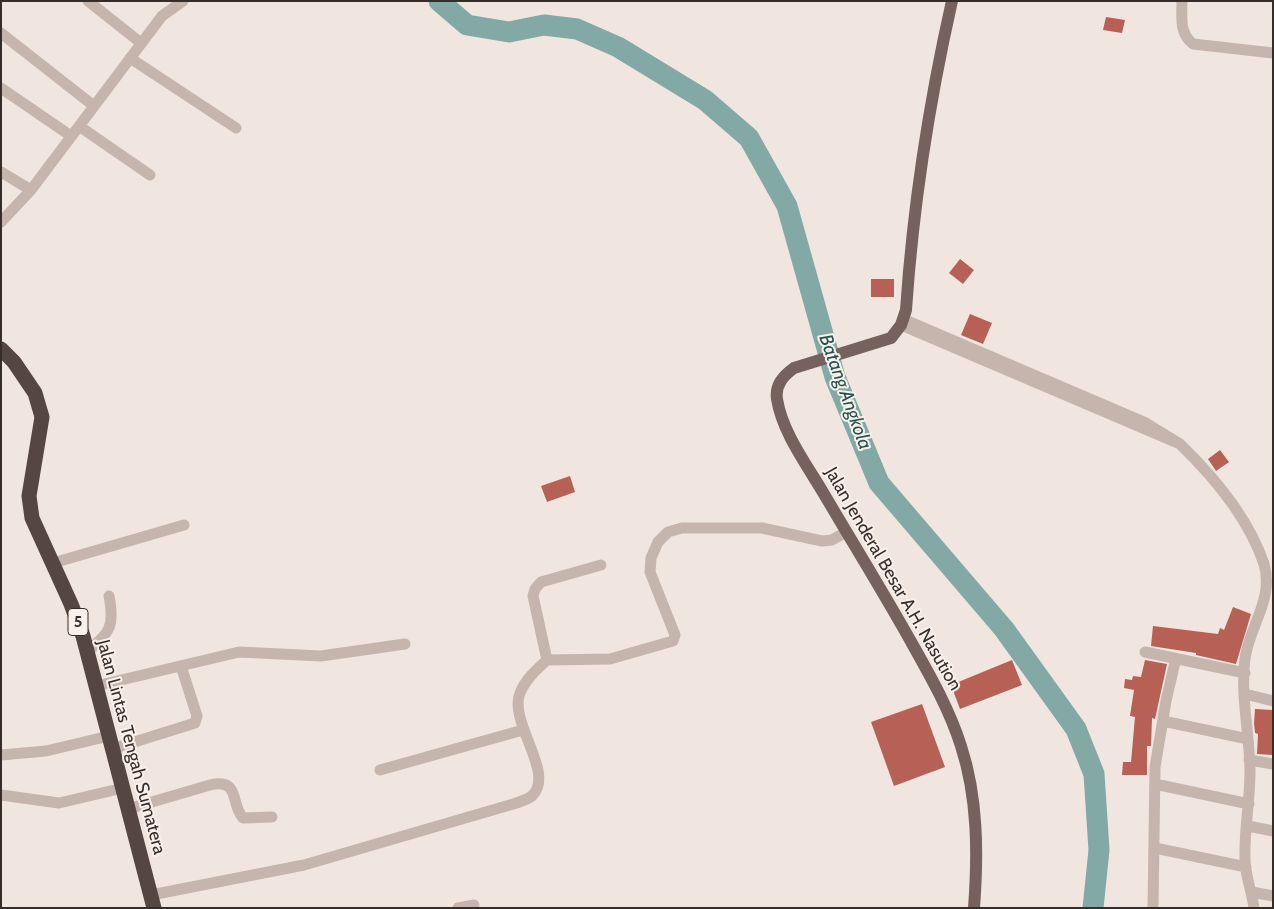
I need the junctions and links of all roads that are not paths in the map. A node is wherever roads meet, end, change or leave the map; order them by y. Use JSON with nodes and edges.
{"nodes":[{"id":1,"x":88,"y":1,"type":"edge"},
{"id":2,"x":183,"y":1,"type":"edge"},
{"id":3,"x":952,"y":1,"type":"edge"},
{"id":4,"x":1182,"y":1,"type":"edge"},
{"id":5,"x":1,"y":33,"type":"edge"},
{"id":6,"x":141,"y":43,"type":"junction"},
{"id":7,"x":1273,"y":53,"type":"edge"},
{"id":8,"x":130,"y":58,"type":"junction"},
{"id":9,"x":1,"y":88,"type":"edge"},
{"id":10,"x":94,"y":106,"type":"junction"},
{"id":11,"x":78,"y":126,"type":"junction"},
{"id":12,"x":236,"y":128,"type":"dead end"},
{"id":13,"x":71,"y":136,"type":"junction"},
{"id":14,"x":1,"y":172,"type":"edge"},
{"id":15,"x":150,"y":175,"type":"dead end"},
{"id":16,"x":31,"y":190,"type":"junction"},
{"id":17,"x":1,"y":222,"type":"edge"},
{"id":18,"x":902,"y":322,"type":"junction"},
{"id":19,"x":1,"y":349,"type":"edge"},
{"id":20,"x":184,"y":525,"type":"dead end"},
{"id":21,"x":846,"y":532,"type":"junction"},
{"id":22,"x":53,"y":562,"type":"junction"},
{"id":23,"x":601,"y":565,"type":"dead end"},
{"id":24,"x":1270,"y":594,"type":"edge"},
{"id":25,"x":109,"y":596,"type":"dead end"},
{"id":26,"x":405,"y":644,"type":"dead end"},
{"id":27,"x":87,"y":652,"type":"junction"},
{"id":28,"x":1145,"y":652,"type":"dead end"},
{"id":29,"x":1176,"y":658,"type":"junction"},
{"id":30,"x":547,"y":660,"type":"junction"},
{"id":31,"x":181,"y":666,"type":"junction"},
{"id":32,"x":1245,"y":673,"type":"junction"},
{"id":33,"x":96,"y":686,"type":"junction"},
{"id":34,"x":1245,"y":694,"type":"junction"},
{"id":35,"x":1273,"y":701,"type":"edge"},
{"id":36,"x":1163,"y":721,"type":"junction"},
{"id":37,"x":524,"y":730,"type":"junction"},
{"id":38,"x":1248,"y":739,"type":"junction"},
{"id":39,"x":111,"y":742,"type":"junction"},
{"id":40,"x":1,"y":755,"type":"edge"},
{"id":41,"x":1249,"y":760,"type":"junction"},
{"id":42,"x":1273,"y":764,"type":"edge"},
{"id":43,"x":380,"y":770,"type":"dead end"},
{"id":44,"x":1155,"y":784,"type":"junction"},
{"id":45,"x":123,"y":788,"type":"junction"},
{"id":46,"x":1,"y":794,"type":"edge"},
{"id":47,"x":1249,"y":804,"type":"junction"},
{"id":48,"x":128,"y":810,"type":"junction"},
{"id":49,"x":272,"y":818,"type":"dead end"},
{"id":50,"x":1248,"y":826,"type":"junction"},
{"id":51,"x":1273,"y":831,"type":"edge"},
{"id":52,"x":1155,"y":848,"type":"junction"},
{"id":53,"x":1246,"y":867,"type":"junction"},
{"id":54,"x":1252,"y":892,"type":"junction"},
{"id":55,"x":1273,"y":896,"type":"edge"},
{"id":56,"x":152,"y":901,"type":"edge"},
{"id":57,"x":474,"y":905,"type":"dead end"},
{"id":58,"x":458,"y":908,"type":"edge"},
{"id":59,"x":974,"y":908,"type":"edge"},
{"id":60,"x":1154,"y":908,"type":"edge"},
{"id":61,"x":1254,"y":908,"type":"edge"}],
"edges":[{"from":1,"to":6,"type":"street"},
{"from":2,"to":6,"type":"street"},
{"from":3,"to":18,"type":"main road"},
{"from":4,"to":7,"type":"street"},
{"from":5,"to":10,"type":"street"},
{"from":6,"to":8,"type":"street"},
{"from":8,"to":10,"type":"street"},
{"from":8,"to":12,"type":"street"},
{"from":9,"to":13,"type":"street"},
{"from":10,"to":11,"type":"street"},
{"from":11,"to":13,"type":"street"},
{"from":11,"to":15,"type":"street"},
{"from":13,"to":16,"type":"street"},
{"from":14,"to":16,"type":"street"},
{"from":16,"to":17,"type":"street"},
{"from":18,"to":21,"type":"main road","name":"Jalan Jenderal Besar A.H. Nasution"},
{"from":18,"to":24,"type":"street"},
{"from":19,"to":22,"type":"highway","name":"Jalan Lintas Tengah Sumatera","number":"5"},
{"from":20,"to":22,"type":"street"},
{"from":21,"to":30,"type":"street"},
{"from":21,"to":59,"type":"main road","name":"Jalan Jenderal Besar A.H. Nasution"},
{"from":22,"to":27,"type":"highway","name":"Jalan Lintas Tengah Sumatera","number":"5"},
{"from":23,"to":30,"type":"street"},
{"from":24,"to":32,"type":"street"},
{"from":25,"to":27,"type":"street"},
{"from":26,"to":31,"type":"street"},
{"from":27,"to":33,"type":"highway","name":"Jalan Lintas Tengah Sumatera","number":"5"},
{"from":28,"to":29,"type":"street"},
{"from":29,"to":32,"type":"street"},
{"from":29,"to":36,"type":"street"},
{"from":30,"to":37,"type":"street"},
{"from":31,"to":33,"type":"street"},
{"from":31,"to":39,"type":"street"},
{"from":32,"to":34,"type":"street"},
{"from":33,"to":39,"type":"highway","name":"Jalan Lintas Tengah Sumatera","number":"5"},
{"from":34,"to":35,"type":"street"},
{"from":34,"to":38,"type":"street"},
{"from":36,"to":38,"type":"street"},
{"from":36,"to":44,"type":"street"},
{"from":37,"to":43,"type":"street"},
{"from":37,"to":56,"type":"street"},
{"from":38,"to":41,"type":"street"},
{"from":39,"to":40,"type":"street"},
{"from":39,"to":45,"type":"highway","name":"Jalan Lintas Tengah Sumatera","number":"5"},
{"from":41,"to":42,"type":"street"},
{"from":41,"to":47,"type":"street"},
{"from":44,"to":47,"type":"street"},
{"from":44,"to":52,"type":"street"},
{"from":45,"to":46,"type":"street"},
{"from":45,"to":48,"type":"highway","name":"Jalan Lintas Tengah Sumatera","number":"5"},
{"from":47,"to":50,"type":"street"},
{"from":48,"to":49,"type":"street"},
{"from":48,"to":56,"type":"highway","name":"Jalan Lintas Tengah Sumatera","number":"5"},
{"from":50,"to":51,"type":"street"},
{"from":50,"to":53,"type":"street"},
{"from":52,"to":53,"type":"street"},
{"from":52,"to":60,"type":"street"},
{"from":53,"to":54,"type":"street"},
{"from":54,"to":55,"type":"street"},
{"from":54,"to":61,"type":"street"},
{"from":57,"to":58,"type":"street"}]}
